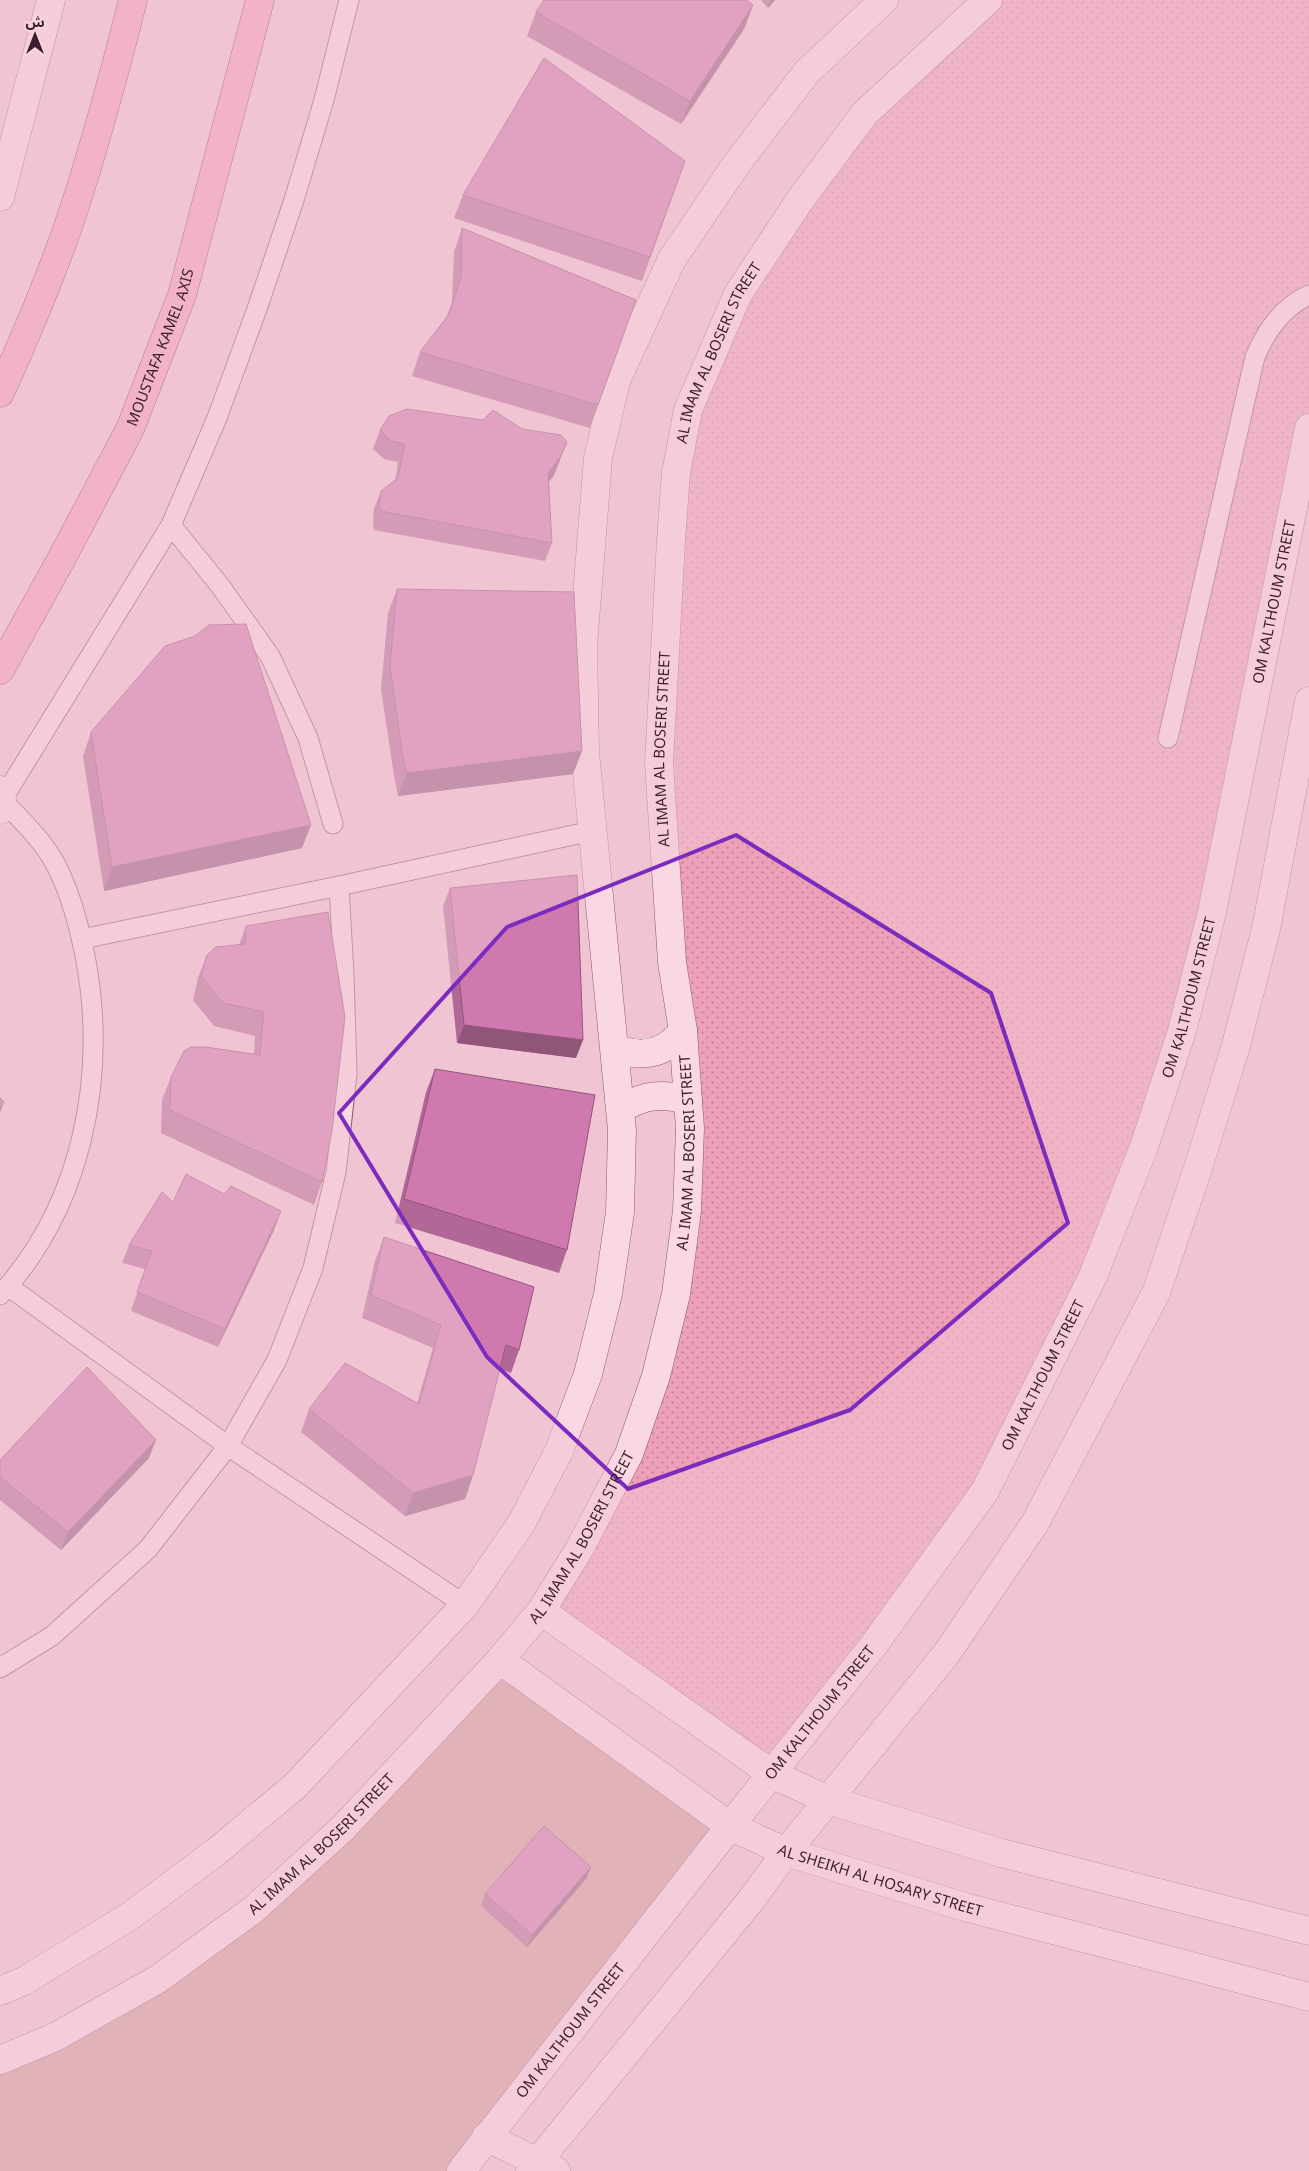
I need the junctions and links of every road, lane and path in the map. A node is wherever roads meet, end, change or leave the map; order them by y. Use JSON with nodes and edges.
{"nodes":[{"id":1,"x":51,"y":0,"type":"edge"},
{"id":2,"x":133,"y":0,"type":"edge"},
{"id":3,"x":260,"y":0,"type":"edge"},
{"id":4,"x":349,"y":0,"type":"edge"},
{"id":5,"x":884,"y":0,"type":"edge"},
{"id":6,"x":988,"y":0,"type":"edge"},
{"id":7,"x":0,"y":197,"type":"edge"},
{"id":8,"x":1309,"y":295,"type":"edge"},
{"id":9,"x":0,"y":393,"type":"edge"},
{"id":10,"x":1309,"y":428,"type":"edge"},
{"id":11,"x":172,"y":524,"type":"junction"},
{"id":12,"x":0,"y":670,"type":"edge"},
{"id":13,"x":1309,"y":701,"type":"edge"},
{"id":14,"x":1168,"y":738,"type":"dead end"},
{"id":15,"x":1,"y":800,"type":"edge"},
{"id":16,"x":333,"y":824,"type":"dead end"},
{"id":17,"x":592,"y":831,"type":"junction"},
{"id":18,"x":339,"y":886,"type":"junction"},
{"id":19,"x":82,"y":939,"type":"junction"},
{"id":20,"x":683,"y":1031,"type":"junction"},
{"id":21,"x":616,"y":1048,"type":"junction"},
{"id":22,"x":688,"y":1101,"type":"junction"},
{"id":23,"x":620,"y":1109,"type":"junction"},
{"id":24,"x":4,"y":1290,"type":"edge"},
{"id":25,"x":228,"y":1446,"type":"junction"},
{"id":26,"x":465,"y":1605,"type":"junction"},
{"id":27,"x":541,"y":1611,"type":"junction"},
{"id":28,"x":500,"y":1660,"type":"junction"},
{"id":29,"x":0,"y":1668,"type":"edge"},
{"id":30,"x":772,"y":1774,"type":"junction"},
{"id":31,"x":828,"y":1800,"type":"junction"},
{"id":32,"x":730,"y":1826,"type":"junction"},
{"id":33,"x":786,"y":1852,"type":"junction"},
{"id":34,"x":1309,"y":1931,"type":"edge"},
{"id":35,"x":0,"y":1991,"type":"edge"},
{"id":36,"x":1309,"y":1997,"type":"edge"},
{"id":37,"x":0,"y":2060,"type":"edge"},
{"id":38,"x":486,"y":2137,"type":"junction"},
{"id":39,"x":541,"y":2168,"type":"edge"},
{"id":40,"x":461,"y":2171,"type":"edge"}],
"edges":[{"from":1,"to":7,"type":"street"},
{"from":2,"to":9,"type":"main road"},
{"from":3,"to":12,"type":"main road","name":"MOUSTAFA KAMEL AXIS"},
{"from":4,"to":11,"type":"lane"},
{"from":5,"to":17,"type":"street"},
{"from":6,"to":20,"type":"street","name":"AL IMAM AL BOSERI STREET"},
{"from":8,"to":14,"type":"lane"},
{"from":10,"to":30,"type":"street","name":"OM KALTHOUM STREET"},
{"from":11,"to":15,"type":"lane"},
{"from":11,"to":16,"type":"lane"},
{"from":13,"to":31,"type":"street"},
{"from":15,"to":19,"type":"lane"},
{"from":17,"to":18,"type":"lane"},
{"from":17,"to":21,"type":"street"},
{"from":18,"to":19,"type":"lane"},
{"from":18,"to":25,"type":"lane"},
{"from":19,"to":24,"type":"lane"},
{"from":20,"to":21,"type":"street"},
{"from":20,"to":22,"type":"street","name":"AL IMAM AL BOSERI STREET"},
{"from":21,"to":23,"type":"street"},
{"from":22,"to":23,"type":"street"},
{"from":22,"to":27,"type":"street","name":"AL IMAM AL BOSERI STREET"},
{"from":23,"to":26,"type":"street"},
{"from":24,"to":25,"type":"lane"},
{"from":25,"to":26,"type":"lane"},
{"from":25,"to":29,"type":"lane"},
{"from":26,"to":35,"type":"street"},
{"from":27,"to":28,"type":"street","name":"AL IMAM AL BOSERI STREET"},
{"from":27,"to":30,"type":"street"},
{"from":28,"to":32,"type":"street","name":"AL SHEIKH AL HOSARY STREET"},
{"from":28,"to":37,"type":"street","name":"AL IMAM AL BOSERI STREET"},
{"from":30,"to":31,"type":"street"},
{"from":30,"to":32,"type":"street","name":"OM KALTHOUM STREET"},
{"from":31,"to":33,"type":"street"},
{"from":31,"to":34,"type":"street"},
{"from":32,"to":33,"type":"street","name":"AL SHEIKH AL HOSARY STREET"},
{"from":32,"to":38,"type":"street","name":"OM KALTHOUM STREET"},
{"from":33,"to":36,"type":"street","name":"AL SHEIKH AL HOSARY STREET"},
{"from":33,"to":39,"type":"street"},
{"from":38,"to":39,"type":"street"},
{"from":38,"to":40,"type":"street","name":"OM KALTHOUM STREET"}]}
